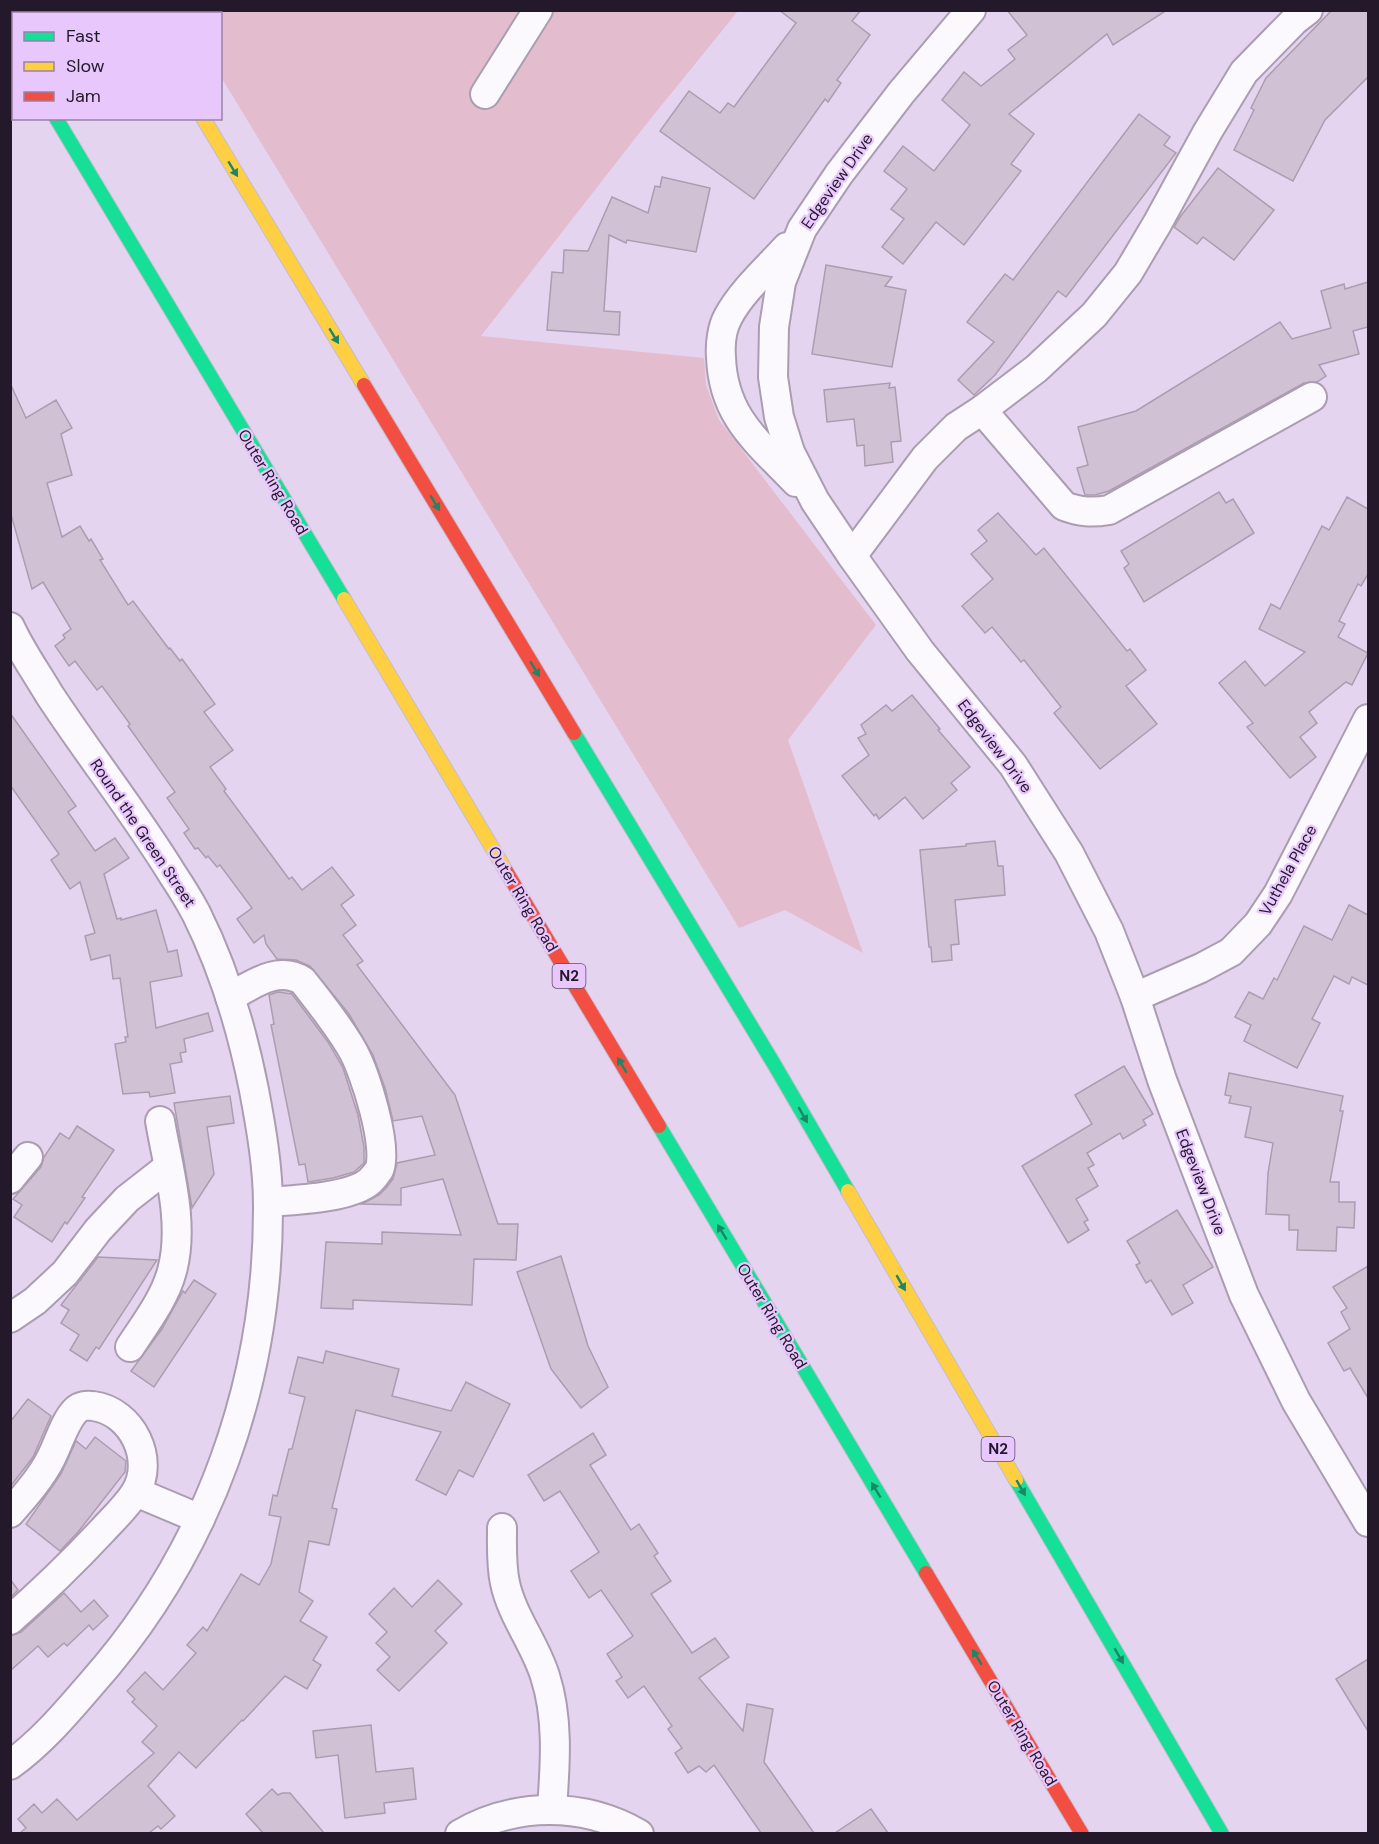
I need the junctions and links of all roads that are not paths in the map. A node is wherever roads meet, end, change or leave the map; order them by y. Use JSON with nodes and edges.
{"nodes":[{"id":1,"x":538,"y":10,"type":"edge"},
{"id":2,"x":971,"y":10,"type":"edge"},
{"id":3,"x":1308,"y":10,"type":"edge"},
{"id":4,"x":485,"y":94,"type":"dead end"},
{"id":5,"x":57,"y":120,"type":"edge"},
{"id":6,"x":204,"y":120,"type":"edge"},
{"id":7,"x":802,"y":229,"type":"junction"},
{"id":8,"x":1312,"y":397,"type":"dead end"},
{"id":9,"x":982,"y":410,"type":"junction"},
{"id":10,"x":815,"y":501,"type":"junction"},
{"id":11,"x":852,"y":556,"type":"junction"},
{"id":12,"x":10,"y":627,"type":"edge"},
{"id":13,"x":1368,"y":719,"type":"edge"},
{"id":14,"x":230,"y":997,"type":"junction"},
{"id":15,"x":1135,"y":997,"type":"junction"},
{"id":16,"x":160,"y":1121,"type":"dead end"},
{"id":17,"x":28,"y":1157,"type":"dead end"},
{"id":18,"x":168,"y":1167,"type":"junction"},
{"id":19,"x":10,"y":1179,"type":"edge"},
{"id":20,"x":268,"y":1202,"type":"junction"},
{"id":21,"x":10,"y":1318,"type":"edge"},
{"id":22,"x":130,"y":1347,"type":"dead end"},
{"id":23,"x":136,"y":1492,"type":"junction"},
{"id":24,"x":10,"y":1513,"type":"edge"},
{"id":25,"x":200,"y":1519,"type":"junction"},
{"id":26,"x":1368,"y":1522,"type":"edge"},
{"id":27,"x":502,"y":1528,"type":"dead end"},
{"id":28,"x":10,"y":1620,"type":"edge"},
{"id":29,"x":10,"y":1766,"type":"edge"},
{"id":30,"x":552,"y":1809,"type":"junction"},
{"id":31,"x":460,"y":1833,"type":"edge"},
{"id":32,"x":639,"y":1833,"type":"edge"},
{"id":33,"x":1082,"y":1833,"type":"edge"},
{"id":34,"x":1222,"y":1833,"type":"edge"}],
"edges":[{"from":1,"to":4,"type":"street"},
{"from":2,"to":7,"type":"street","name":"Edgeview Drive"},
{"from":3,"to":9,"type":"street"},
{"from":33,"to":5,"type":"highway","name":"Outer Ring Road","number":"N2","one_way":true},
{"from":6,"to":34,"type":"highway","number":"N2","one_way":true},
{"from":7,"to":10,"type":"street","name":"Edgeview Drive"},
{"from":7,"to":10,"type":"street"},
{"from":8,"to":9,"type":"street"},
{"from":9,"to":11,"type":"street"},
{"from":10,"to":11,"type":"street","name":"Edgeview Drive"},
{"from":11,"to":15,"type":"street","name":"Edgeview Drive"},
{"from":12,"to":14,"type":"street","name":"Round the Green Street"},
{"from":13,"to":15,"type":"street","name":"Vuthela Place"},
{"from":14,"to":20,"type":"street","name":"Round the Green Street"},
{"from":14,"to":20,"type":"street"},
{"from":15,"to":26,"type":"street","name":"Edgeview Drive"},
{"from":16,"to":18,"type":"street"},
{"from":17,"to":19,"type":"street"},
{"from":18,"to":21,"type":"street"},
{"from":18,"to":22,"type":"street"},
{"from":20,"to":25,"type":"street","name":"Round the Green Street"},
{"from":23,"to":24,"type":"street"},
{"from":23,"to":25,"type":"street"},
{"from":23,"to":28,"type":"street"},
{"from":25,"to":29,"type":"street","name":"Round the Green Street"},
{"from":27,"to":30,"type":"street"},
{"from":30,"to":31,"type":"street"},
{"from":30,"to":32,"type":"street"}]}
